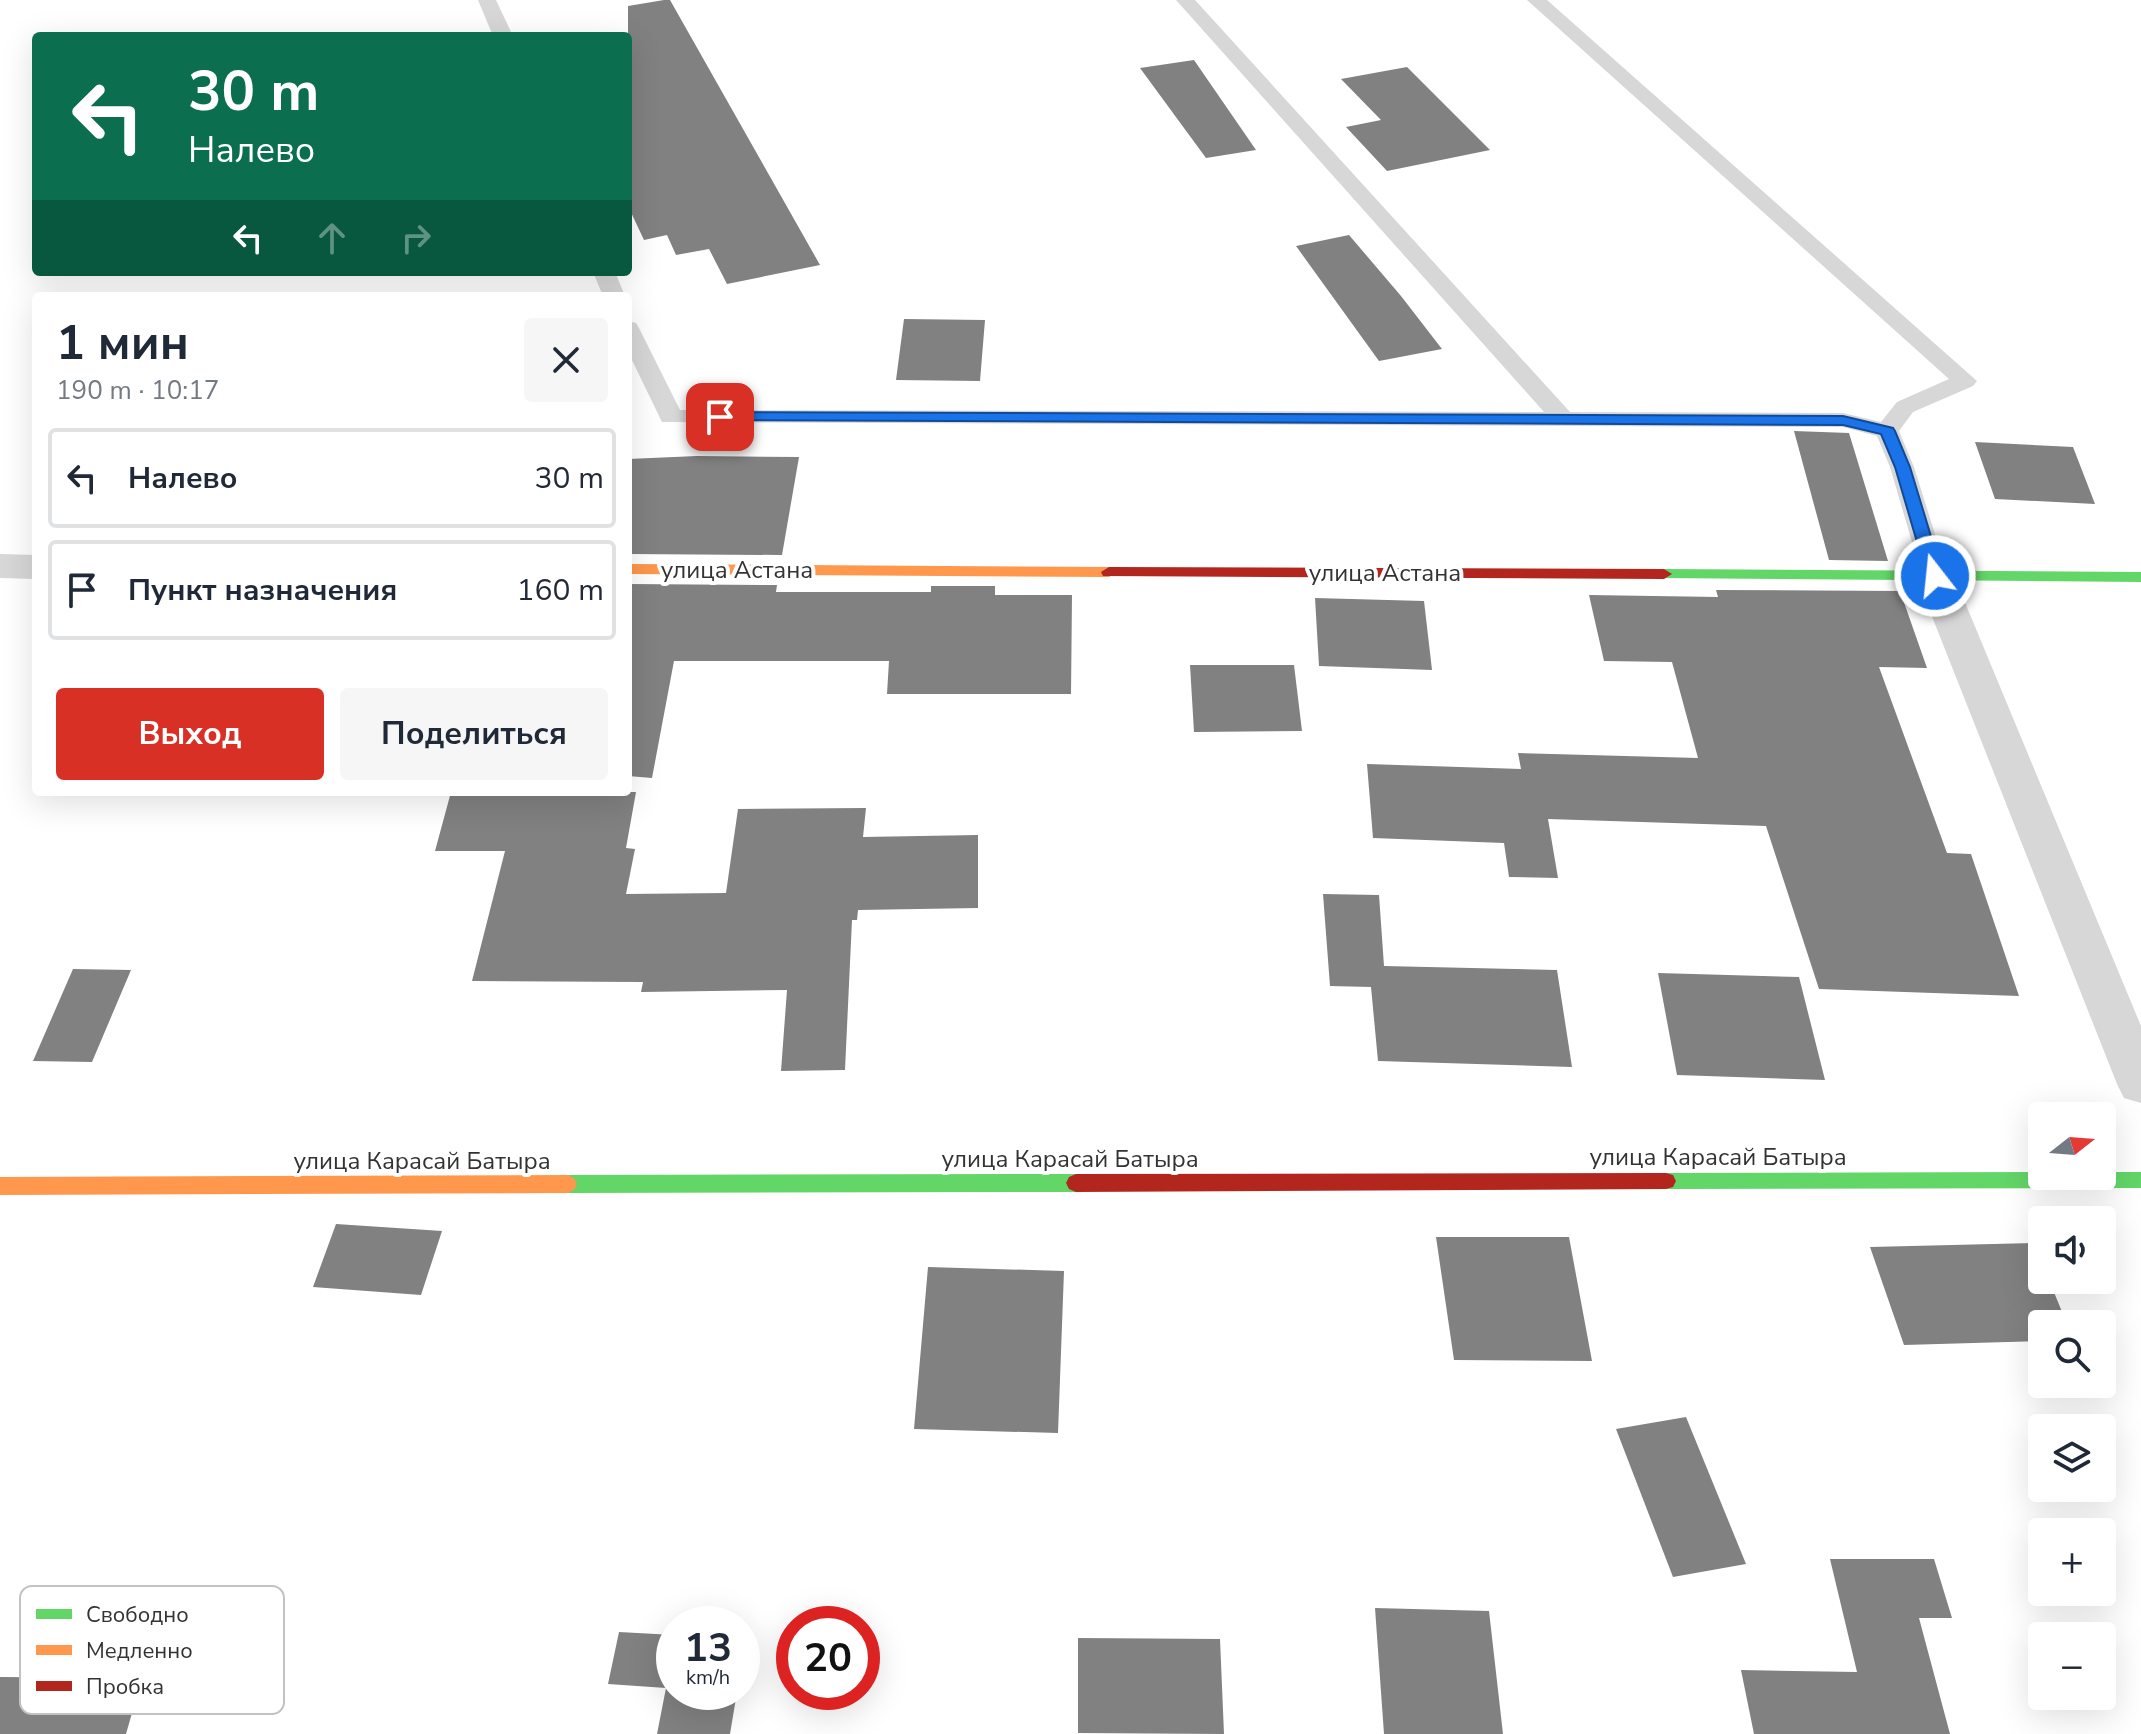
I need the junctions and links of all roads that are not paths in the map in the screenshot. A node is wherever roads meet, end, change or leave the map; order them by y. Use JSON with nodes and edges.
{"nodes":[{"id":1,"x":487,"y":0,"type":"edge"},
{"id":2,"x":1185,"y":0,"type":"edge"},
{"id":3,"x":1536,"y":0,"type":"edge"},
{"id":4,"x":501,"y":32,"type":"edge"},
{"id":5,"x":632,"y":336,"type":"edge"},
{"id":6,"x":1563,"y":419,"type":"junction"},
{"id":7,"x":1887,"y":431,"type":"junction"},
{"id":8,"x":0,"y":566,"type":"edge"},
{"id":9,"x":32,"y":567,"type":"edge"},
{"id":10,"x":632,"y":569,"type":"edge"},
{"id":11,"x":1935,"y":576,"type":"junction"},
{"id":12,"x":2141,"y":577,"type":"edge"},
{"id":13,"x":2141,"y":1084,"type":"edge"},
{"id":14,"x":2141,"y":1180,"type":"edge"},
{"id":15,"x":0,"y":1186,"type":"edge"}],
"edges":[{"from":1,"to":4,"type":"lane"},
{"from":2,"to":6,"type":"lane"},
{"from":3,"to":7,"type":"lane"},
{"from":5,"to":6,"type":"lane"},
{"from":6,"to":7,"type":"lane"},
{"from":7,"to":11,"type":"lane"},
{"from":8,"to":9,"type":"street"},
{"from":10,"to":11,"type":"street","name":"улица Астана"},
{"from":11,"to":12,"type":"street","name":"улица Астана"},
{"from":11,"to":13,"type":"street"},
{"from":14,"to":15,"type":"street","name":"улица Карасай Батыра"}]}
